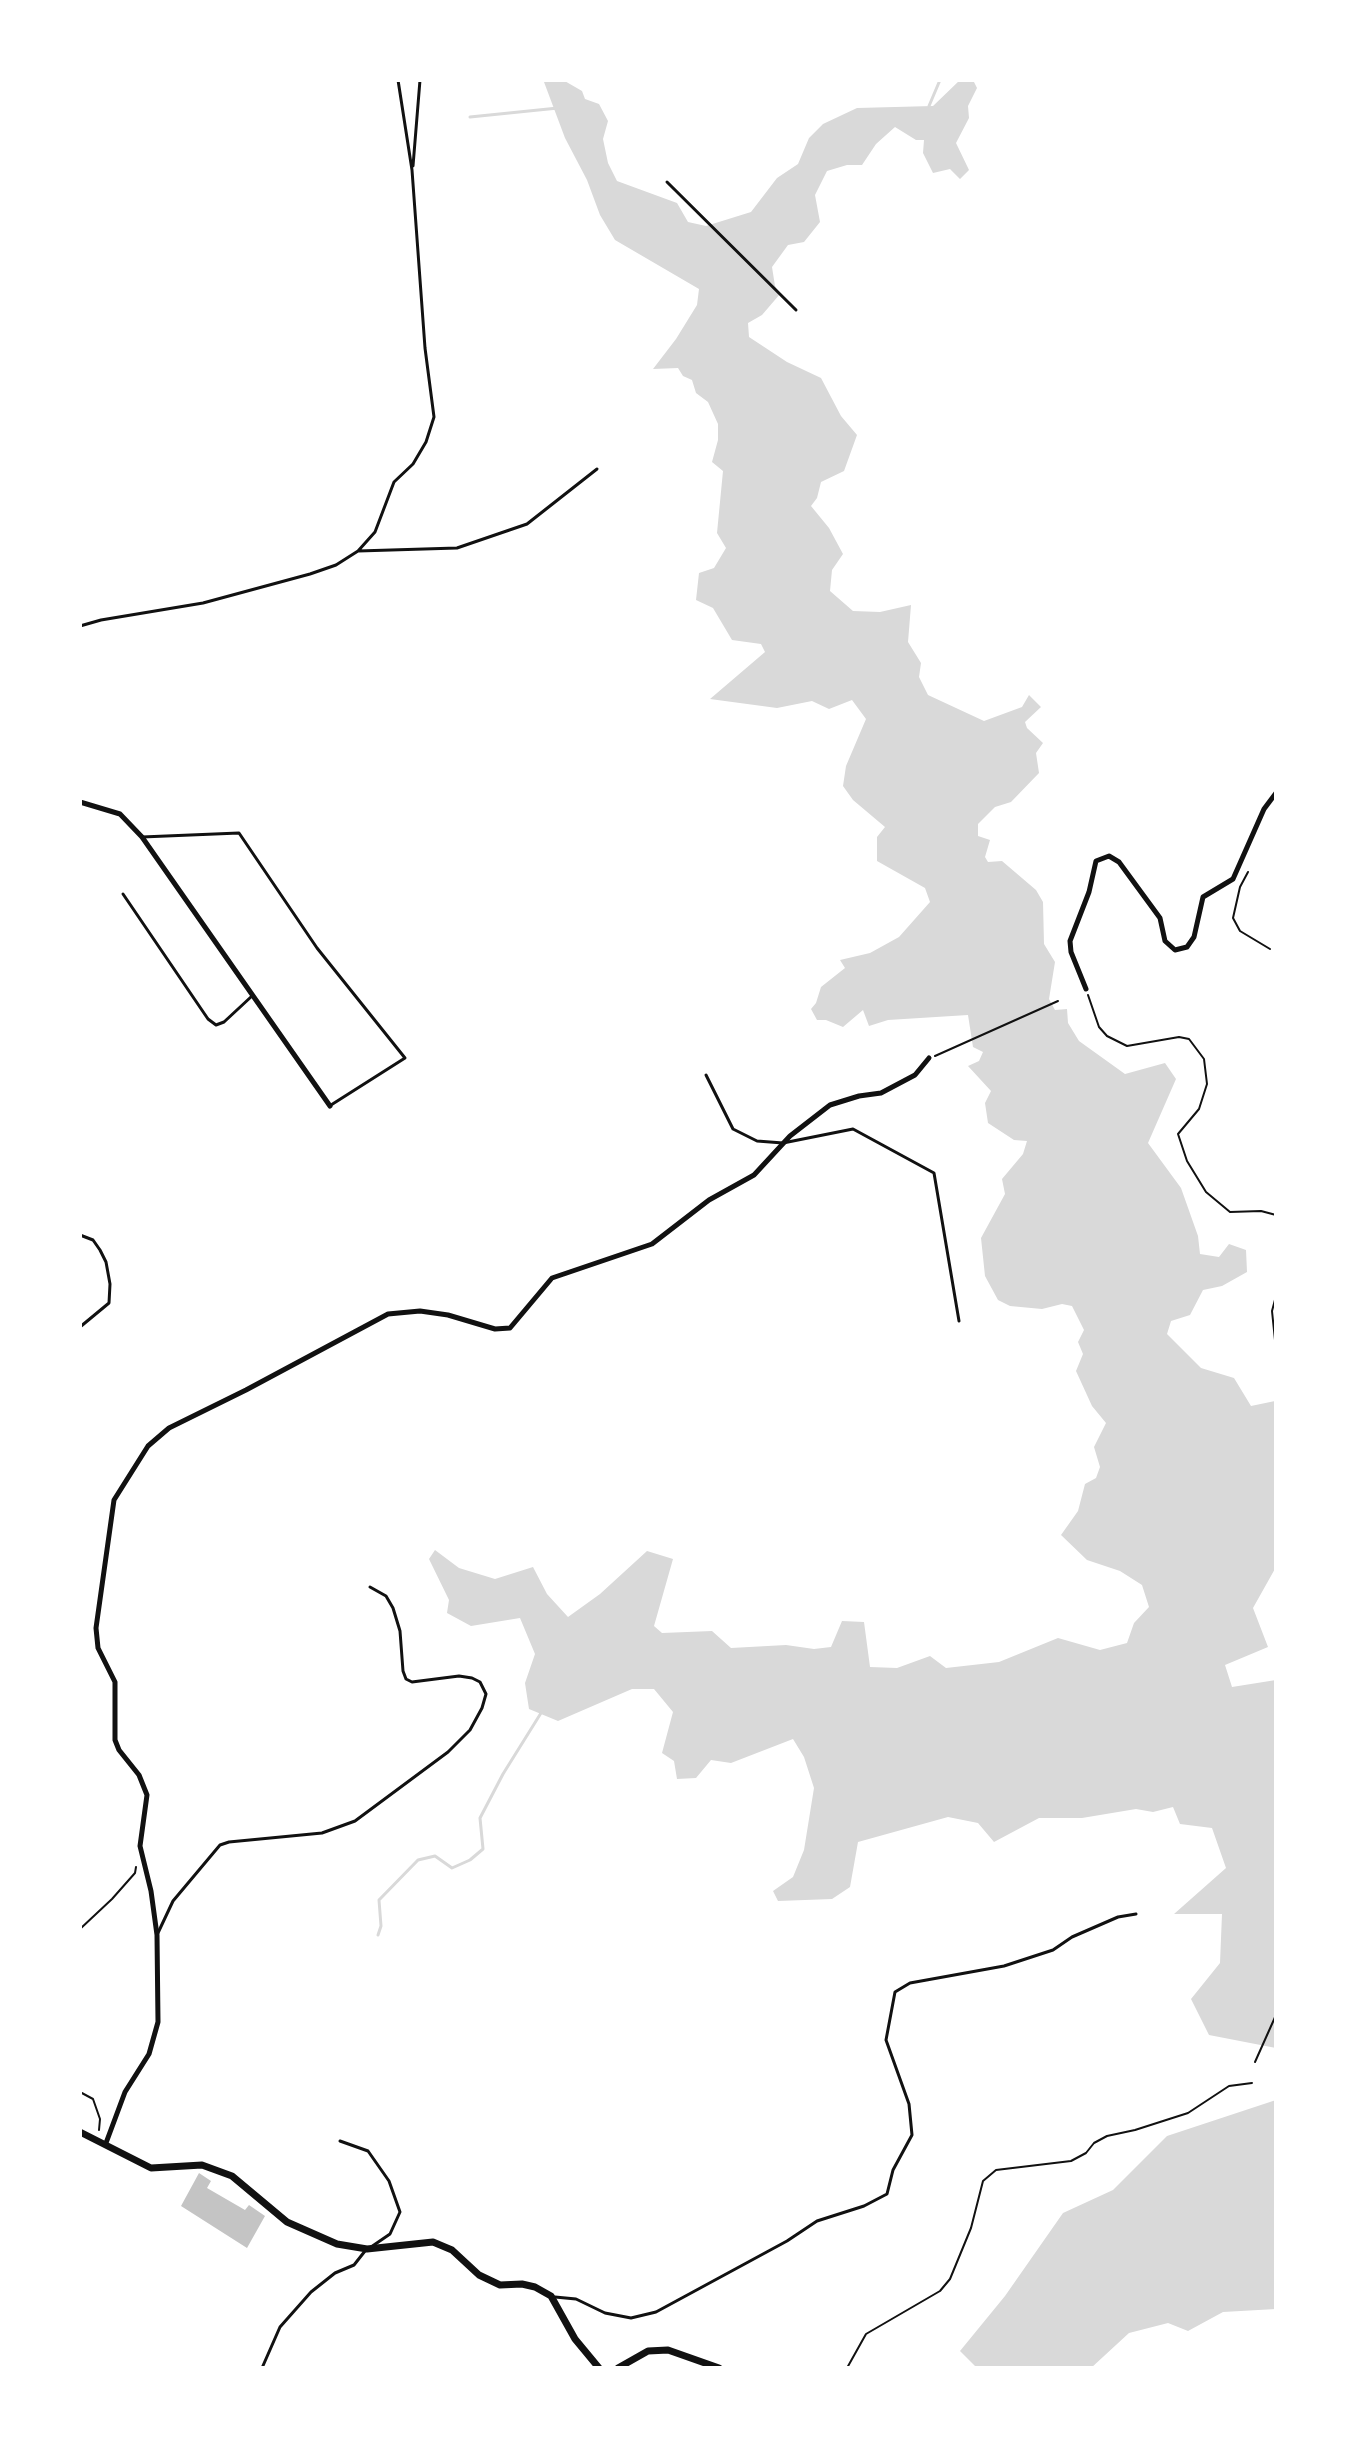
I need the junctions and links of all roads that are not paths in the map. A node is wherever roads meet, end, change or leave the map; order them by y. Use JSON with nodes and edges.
{"nodes":[{"id":1,"x":398,"y":80,"type":"edge"},
{"id":2,"x":420,"y":80,"type":"edge"},
{"id":3,"x":412,"y":170,"type":"junction"},
{"id":4,"x":667,"y":182,"type":"dead end"},
{"id":5,"x":796,"y":310,"type":"dead end"},
{"id":6,"x":597,"y":469,"type":"dead end"},
{"id":7,"x":358,"y":551,"type":"junction"},
{"id":8,"x":80,"y":626,"type":"edge"},
{"id":9,"x":1276,"y":793,"type":"edge"},
{"id":10,"x":80,"y":802,"type":"edge"},
{"id":11,"x":142,"y":837,"type":"junction"},
{"id":12,"x":123,"y":894,"type":"dead end"},
{"id":13,"x":1086,"y":989,"type":"road end"},
{"id":14,"x":252,"y":996,"type":"junction"},
{"id":15,"x":929,"y":1058,"type":"road end"},
{"id":16,"x":706,"y":1075,"type":"dead end"},
{"id":17,"x":330,"y":1106,"type":"joint"},
{"id":18,"x":783,"y":1143,"type":"junction"},
{"id":19,"x":80,"y":1235,"type":"edge"},
{"id":20,"x":959,"y":1321,"type":"dead end"},
{"id":21,"x":80,"y":1327,"type":"edge"},
{"id":22,"x":370,"y":1587,"type":"dead end"},
{"id":23,"x":1136,"y":1914,"type":"dead end"},
{"id":24,"x":157,"y":1935,"type":"junction"},
{"id":25,"x":80,"y":2132,"type":"edge"},
{"id":26,"x":340,"y":2141,"type":"dead end"},
{"id":27,"x":102,"y":2142,"type":"junction"},
{"id":28,"x":367,"y":2249,"type":"junction"},
{"id":29,"x":551,"y":2296,"type":"junction"},
{"id":30,"x":262,"y":2368,"type":"edge"},
{"id":31,"x":599,"y":2368,"type":"edge"},
{"id":32,"x":618,"y":2368,"type":"edge"},
{"id":33,"x":719,"y":2368,"type":"edge"}],
"edges":[{"from":1,"to":3,"type":"lane"},
{"from":2,"to":3,"type":"lane"},
{"from":3,"to":7,"type":"lane"},
{"from":4,"to":5,"type":"lane"},
{"from":6,"to":7,"type":"lane"},
{"from":7,"to":8,"type":"lane"},
{"from":9,"to":13,"type":"street"},
{"from":10,"to":11,"type":"street"},
{"from":11,"to":14,"type":"street"},
{"from":11,"to":17,"type":"lane"},
{"from":12,"to":14,"type":"lane"},
{"from":14,"to":17,"type":"street"},
{"from":15,"to":18,"type":"street"},
{"from":16,"to":18,"type":"lane"},
{"from":18,"to":20,"type":"lane"},
{"from":18,"to":24,"type":"street"},
{"from":19,"to":21,"type":"lane"},
{"from":22,"to":24,"type":"lane"},
{"from":23,"to":29,"type":"lane"},
{"from":24,"to":27,"type":"street"},
{"from":25,"to":27,"type":"street"},
{"from":26,"to":28,"type":"lane"},
{"from":27,"to":28,"type":"street"},
{"from":28,"to":29,"type":"street"},
{"from":28,"to":30,"type":"lane"},
{"from":29,"to":31,"type":"street"},
{"from":32,"to":33,"type":"street"}]}
